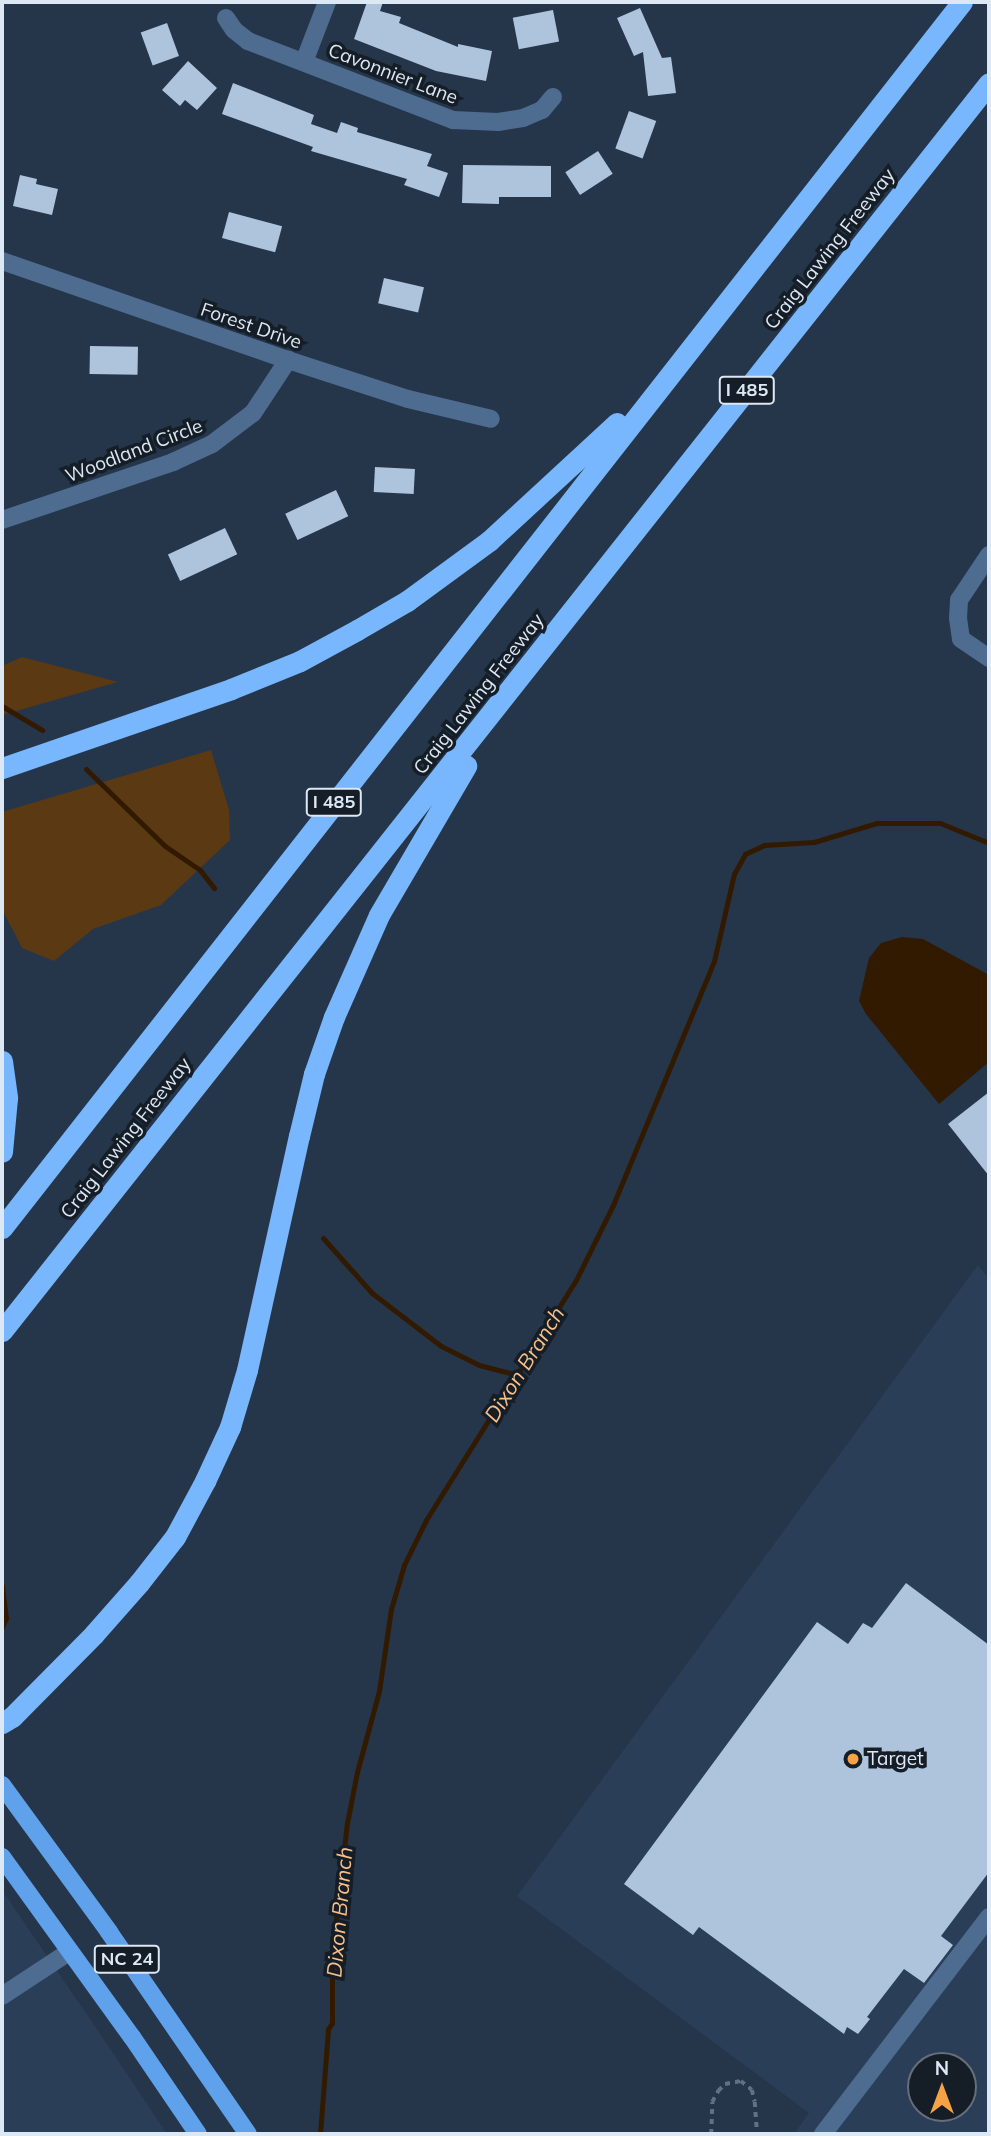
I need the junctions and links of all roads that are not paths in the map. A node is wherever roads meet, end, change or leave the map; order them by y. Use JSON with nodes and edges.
{"nodes":[{"id":1,"x":327,"y":2,"type":"edge"},
{"id":2,"x":961,"y":2,"type":"edge"},
{"id":3,"x":226,"y":18,"type":"dead end"},
{"id":4,"x":304,"y":62,"type":"junction"},
{"id":5,"x":989,"y":83,"type":"edge"},
{"id":6,"x":553,"y":97,"type":"dead end"},
{"id":7,"x":2,"y":261,"type":"edge"},
{"id":8,"x":288,"y":360,"type":"junction"},
{"id":9,"x":667,"y":376,"type":"junction"},
{"id":10,"x":491,"y":419,"type":"dead end"},
{"id":11,"x":2,"y":520,"type":"edge"},
{"id":12,"x":989,"y":555,"type":"edge"},
{"id":13,"x":989,"y":658,"type":"edge"},
{"id":14,"x":506,"y":697,"type":"junction"},
{"id":15,"x":2,"y":768,"type":"edge"},
{"id":16,"x":2,"y":1061,"type":"edge"},
{"id":17,"x":2,"y":1152,"type":"edge"},
{"id":18,"x":2,"y":1228,"type":"edge"},
{"id":19,"x":2,"y":1331,"type":"edge"},
{"id":20,"x":2,"y":1723,"type":"edge"},
{"id":21,"x":2,"y":1786,"type":"edge"},
{"id":22,"x":2,"y":1857,"type":"edge"},
{"id":23,"x":989,"y":1917,"type":"edge"},
{"id":24,"x":69,"y":1952,"type":"junction"},
{"id":25,"x":2,"y":1996,"type":"edge"},
{"id":26,"x":860,"y":2088,"type":"junction"},
{"id":27,"x":198,"y":2134,"type":"edge"},
{"id":28,"x":248,"y":2134,"type":"edge"},
{"id":29,"x":823,"y":2134,"type":"edge"},
{"id":30,"x":838,"y":2134,"type":"edge"}],
"edges":[{"from":1,"to":4,"type":"street"},
{"from":2,"to":9,"type":"highway","number":"I 485"},
{"from":3,"to":4,"type":"street","name":"Cavonnier Lane"},
{"from":4,"to":6,"type":"street","name":"Cavonnier Lane"},
{"from":5,"to":14,"type":"highway","name":"Craig Lawing Freeway","number":"I 485"},
{"from":7,"to":8,"type":"street","name":"Forest Drive"},
{"from":8,"to":10,"type":"street","name":"Forest Drive"},
{"from":8,"to":11,"type":"street","name":"Woodland Circle"},
{"from":9,"to":15,"type":"highway"},
{"from":9,"to":18,"type":"highway","number":"I 485"},
{"from":12,"to":13,"type":"street"},
{"from":14,"to":19,"type":"highway","name":"Craig Lawing Freeway","number":"I 485"},
{"from":14,"to":20,"type":"highway"},
{"from":16,"to":17,"type":"highway"},
{"from":21,"to":28,"type":"main road","number":"NC 24"},
{"from":22,"to":24,"type":"main road","number":"NC 24"},
{"from":23,"to":26,"type":"street"},
{"from":24,"to":25,"type":"street"},
{"from":24,"to":27,"type":"main road","number":"NC 24"},
{"from":26,"to":29,"type":"street"},
{"from":26,"to":30,"type":"street"}]}
